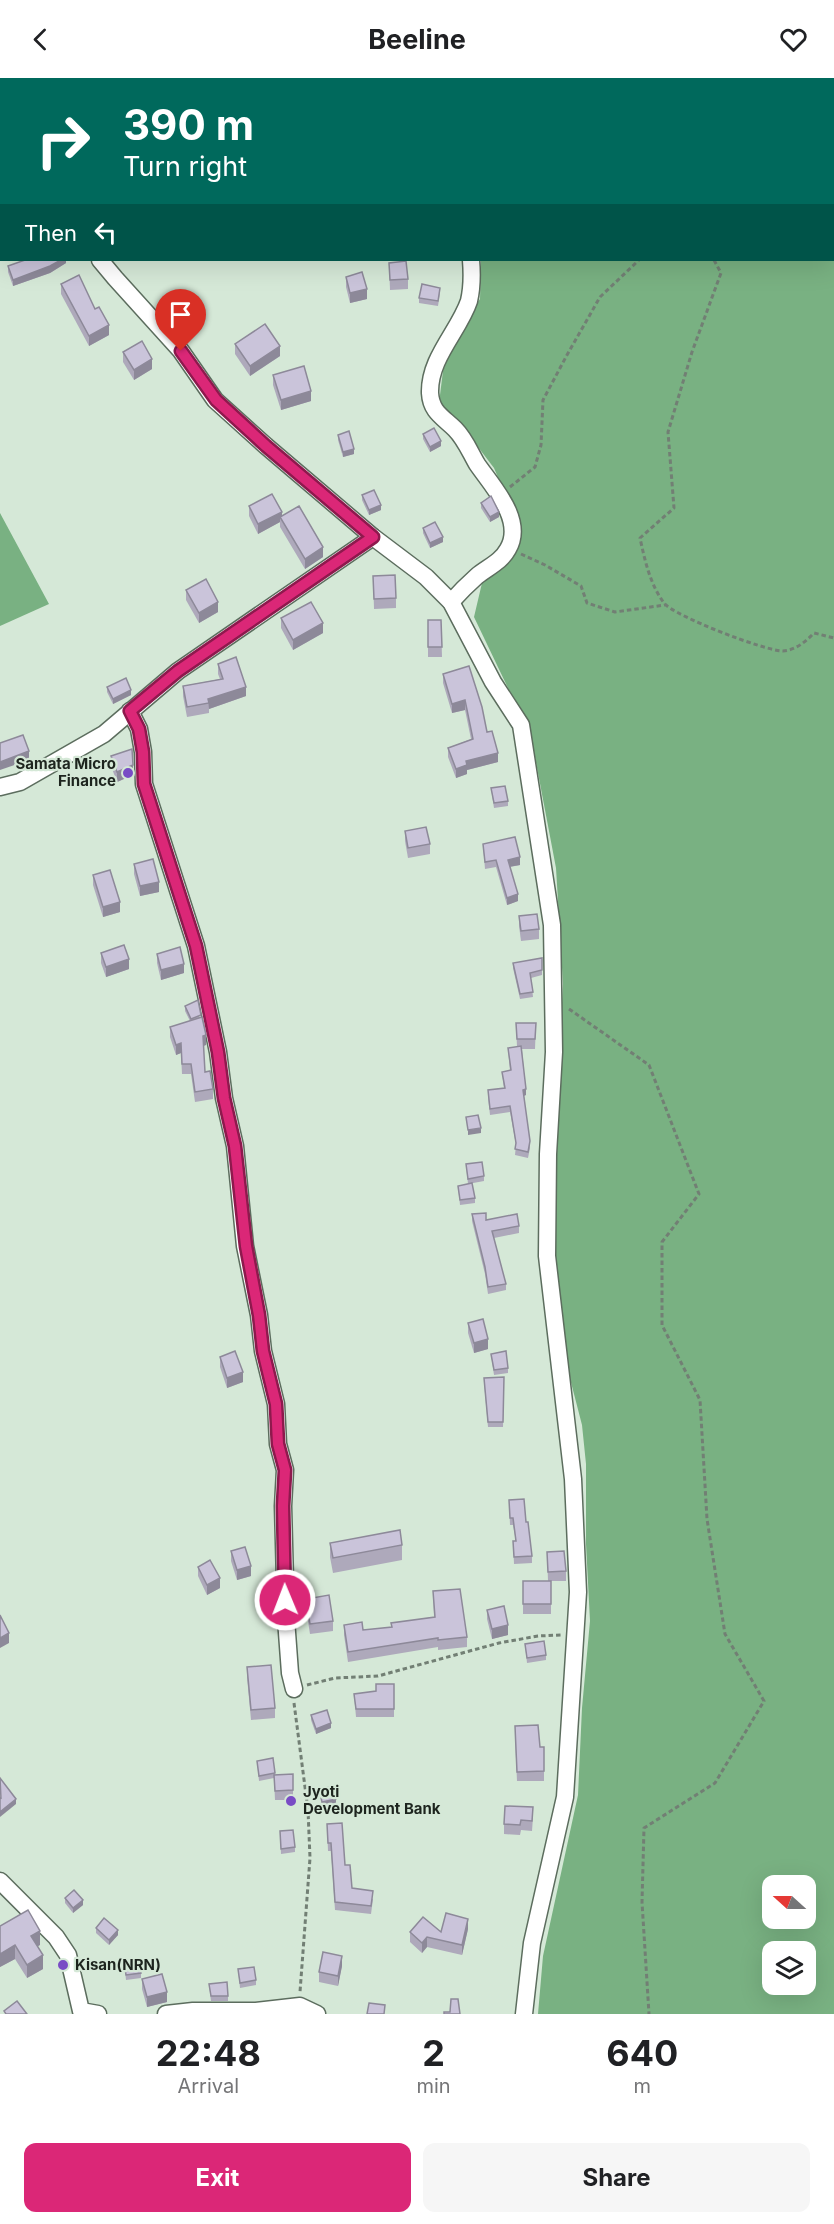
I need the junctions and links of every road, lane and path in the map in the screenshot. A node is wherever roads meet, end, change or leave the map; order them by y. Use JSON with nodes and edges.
{"nodes":[{"id":1,"x":101,"y":261,"type":"edge"},
{"id":2,"x":471,"y":261,"type":"edge"},
{"id":3,"x":638,"y":261,"type":"edge"},
{"id":4,"x":715,"y":261,"type":"edge"},
{"id":5,"x":500,"y":495,"type":"junction"},
{"id":6,"x":373,"y":537,"type":"junction"},
{"id":7,"x":508,"y":549,"type":"junction"},
{"id":8,"x":451,"y":602,"type":"junction"},
{"id":9,"x":665,"y":605,"type":"junction"},
{"id":10,"x":834,"y":638,"type":"edge"},
{"id":11,"x":130,"y":711,"type":"junction"},
{"id":12,"x":0,"y":787,"type":"edge"},
{"id":13,"x":553,"y":998,"type":"junction"},
{"id":14,"x":575,"y":1635,"type":"junction"},
{"id":15,"x":294,"y":1689,"type":"junction"},
{"id":16,"x":0,"y":1881,"type":"edge"},
{"id":17,"x":300,"y":2006,"type":"junction"},
{"id":18,"x":78,"y":2012,"type":"edge"},
{"id":19,"x":98,"y":2014,"type":"edge"},
{"id":20,"x":166,"y":2014,"type":"edge"},
{"id":21,"x":317,"y":2014,"type":"edge"},
{"id":22,"x":524,"y":2014,"type":"edge"},
{"id":23,"x":649,"y":2014,"type":"edge"}],
"edges":[{"from":1,"to":6,"type":"street"},
{"from":2,"to":5,"type":"street"},
{"from":3,"to":5,"type":"path"},
{"from":4,"to":9,"type":"path"},
{"from":5,"to":7,"type":"street"},
{"from":6,"to":8,"type":"street"},
{"from":6,"to":11,"type":"street"},
{"from":7,"to":8,"type":"street"},
{"from":7,"to":9,"type":"path"},
{"from":8,"to":13,"type":"street"},
{"from":9,"to":10,"type":"path"},
{"from":11,"to":12,"type":"street"},
{"from":11,"to":15,"type":"street"},
{"from":13,"to":14,"type":"street"},
{"from":13,"to":23,"type":"path"},
{"from":14,"to":15,"type":"path"},
{"from":14,"to":22,"type":"street"},
{"from":15,"to":17,"type":"path"},
{"from":16,"to":18,"type":"street"},
{"from":17,"to":20,"type":"street"},
{"from":17,"to":21,"type":"street"},
{"from":18,"to":19,"type":"street"}]}
